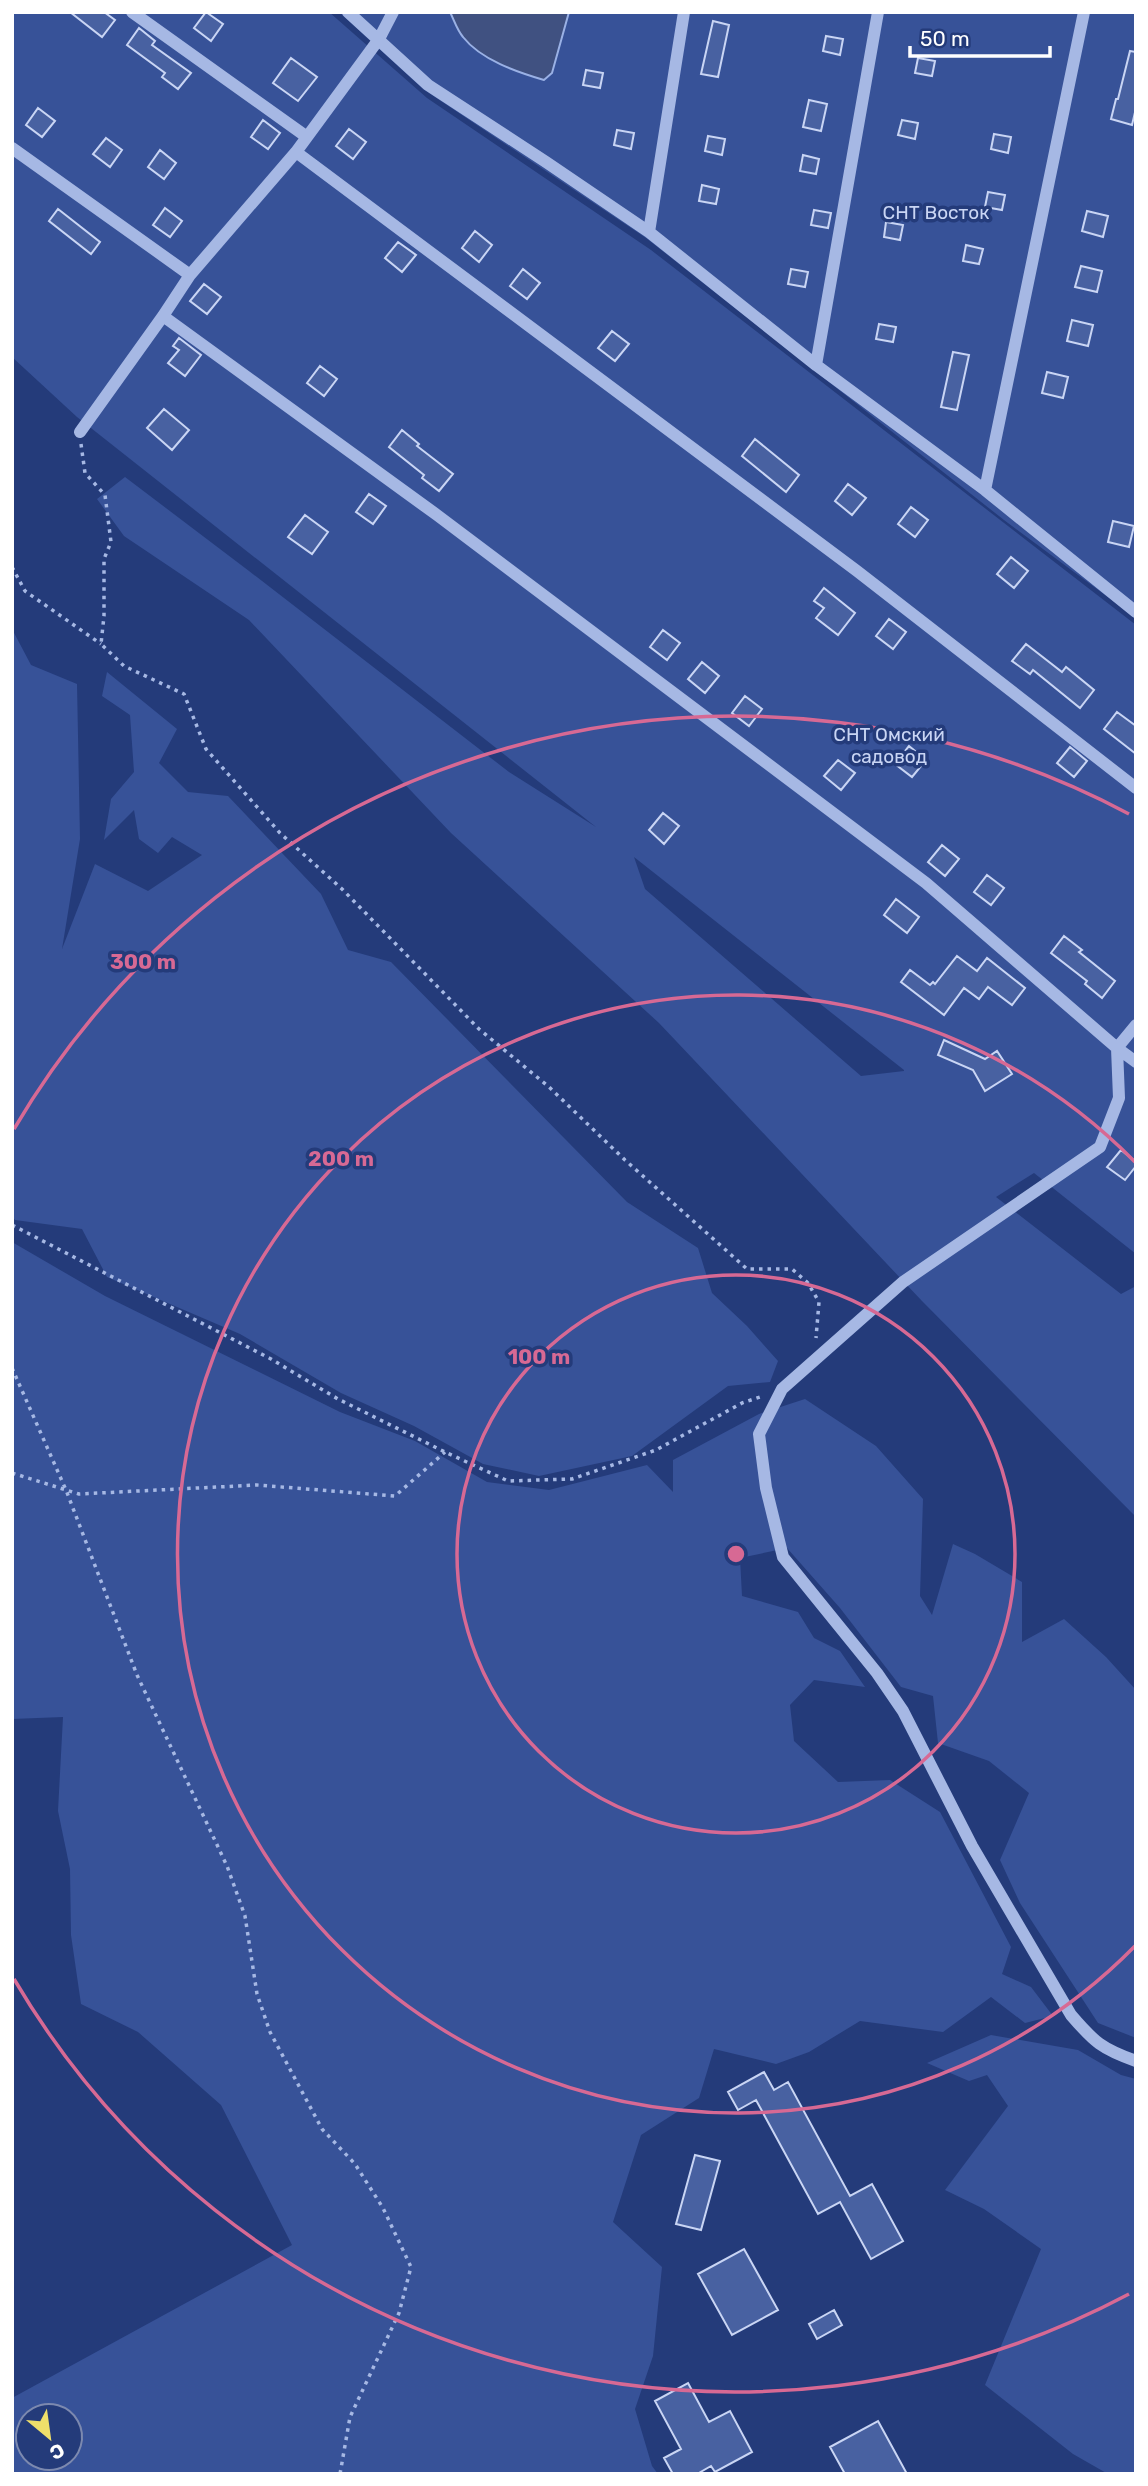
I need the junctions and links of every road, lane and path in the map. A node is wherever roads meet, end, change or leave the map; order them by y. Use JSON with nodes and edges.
{"nodes":[{"id":1,"x":132,"y":12,"type":"edge"},
{"id":2,"x":348,"y":12,"type":"edge"},
{"id":3,"x":393,"y":12,"type":"edge"},
{"id":4,"x":684,"y":12,"type":"edge"},
{"id":5,"x":878,"y":12,"type":"edge"},
{"id":6,"x":1084,"y":12,"type":"edge"},
{"id":7,"x":379,"y":39,"type":"junction"},
{"id":8,"x":307,"y":137,"type":"junction"},
{"id":9,"x":12,"y":148,"type":"edge"},
{"id":10,"x":296,"y":152,"type":"junction"},
{"id":11,"x":649,"y":232,"type":"junction"},
{"id":12,"x":190,"y":275,"type":"junction"},
{"id":13,"x":163,"y":316,"type":"junction"},
{"id":14,"x":816,"y":365,"type":"junction"},
{"id":15,"x":80,"y":432,"type":"joint"},
{"id":16,"x":985,"y":490,"type":"junction"},
{"id":17,"x":12,"y":567,"type":"edge"},
{"id":18,"x":1136,"y":612,"type":"edge"},
{"id":19,"x":101,"y":644,"type":"junction"},
{"id":20,"x":1136,"y":788,"type":"edge"},
{"id":21,"x":1136,"y":1025,"type":"edge"},
{"id":22,"x":1117,"y":1048,"type":"junction"},
{"id":23,"x":1136,"y":1062,"type":"edge"},
{"id":24,"x":12,"y":1225,"type":"edge"},
{"id":25,"x":814,"y":1361,"type":"junction"},
{"id":26,"x":12,"y":1368,"type":"edge"},
{"id":27,"x":782,"y":1389,"type":"junction"},
{"id":28,"x":445,"y":1452,"type":"junction"},
{"id":29,"x":12,"y":1473,"type":"edge"},
{"id":30,"x":66,"y":1490,"type":"junction"},
{"id":31,"x":1136,"y":2061,"type":"edge"},
{"id":32,"x":340,"y":2474,"type":"edge"}],
"edges":[{"from":1,"to":8,"type":"lane"},
{"from":2,"to":7,"type":"lane"},
{"from":3,"to":7,"type":"lane"},
{"from":4,"to":11,"type":"lane"},
{"from":5,"to":14,"type":"lane"},
{"from":6,"to":16,"type":"lane"},
{"from":7,"to":8,"type":"lane"},
{"from":7,"to":11,"type":"lane"},
{"from":8,"to":10,"type":"lane"},
{"from":9,"to":12,"type":"lane"},
{"from":10,"to":12,"type":"lane"},
{"from":10,"to":20,"type":"lane"},
{"from":11,"to":14,"type":"lane"},
{"from":12,"to":13,"type":"lane"},
{"from":13,"to":15,"type":"lane"},
{"from":13,"to":22,"type":"lane"},
{"from":14,"to":16,"type":"lane"},
{"from":15,"to":19,"type":"path"},
{"from":16,"to":18,"type":"lane"},
{"from":17,"to":19,"type":"path"},
{"from":19,"to":25,"type":"path"},
{"from":21,"to":22,"type":"lane"},
{"from":22,"to":23,"type":"lane"},
{"from":22,"to":25,"type":"lane"},
{"from":24,"to":28,"type":"path"},
{"from":25,"to":27,"type":"lane"},
{"from":26,"to":30,"type":"path"},
{"from":27,"to":28,"type":"path"},
{"from":27,"to":31,"type":"lane"},
{"from":28,"to":30,"type":"path"},
{"from":29,"to":30,"type":"path"},
{"from":30,"to":32,"type":"path"}]}
